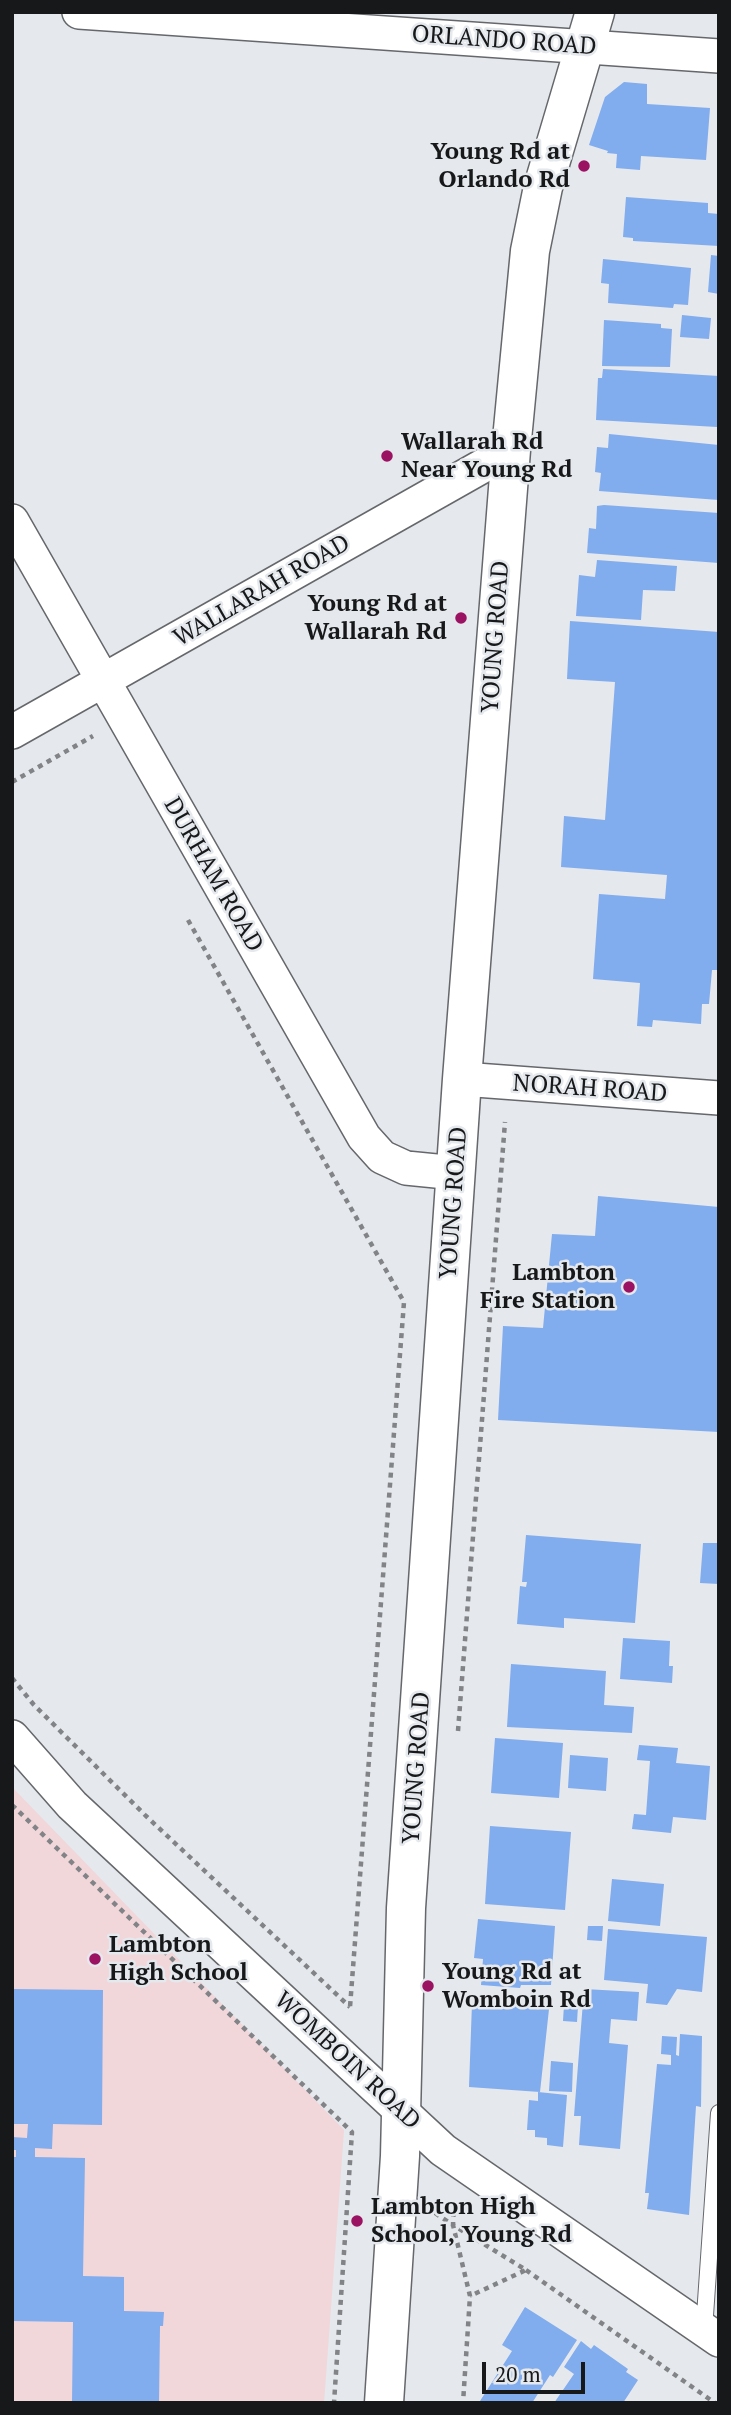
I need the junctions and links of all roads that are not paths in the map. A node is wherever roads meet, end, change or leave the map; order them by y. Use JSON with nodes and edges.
{"nodes":[{"id":1,"x":79,"y":12,"type":"edge"},
{"id":2,"x":589,"y":29,"type":"edge"},
{"id":3,"x":719,"y":56,"type":"edge"},
{"id":4,"x":511,"y":450,"type":"junction"},
{"id":5,"x":12,"y":521,"type":"edge"},
{"id":6,"x":102,"y":682,"type":"junction"},
{"id":7,"x":12,"y":732,"type":"edge"},
{"id":8,"x":462,"y":1079,"type":"junction"},
{"id":9,"x":719,"y":1098,"type":"edge"},
{"id":10,"x":456,"y":1173,"type":"junction"},
{"id":11,"x":12,"y":1737,"type":"edge"},
{"id":12,"x":401,"y":2109,"type":"junction"},
{"id":13,"x":719,"y":2113,"type":"edge"},
{"id":14,"x":711,"y":2335,"type":"edge"},
{"id":15,"x":384,"y":2403,"type":"edge"}],
"edges":[{"from":1,"to":2,"type":"street","name":"ORLANDO ROAD"},
{"from":2,"to":3,"type":"street","name":"ORLANDO ROAD"},
{"from":2,"to":4,"type":"street","name":"YOUNG ROAD"},
{"from":4,"to":6,"type":"street","name":"WALLARAH ROAD"},
{"from":4,"to":8,"type":"street","name":"YOUNG ROAD"},
{"from":5,"to":6,"type":"street","name":"DURHAM ROAD"},
{"from":6,"to":7,"type":"street","name":"WALLARAH ROAD"},
{"from":6,"to":10,"type":"street","name":"DURHAM ROAD"},
{"from":8,"to":9,"type":"street","name":"NORAH ROAD"},
{"from":8,"to":10,"type":"street","name":"YOUNG ROAD"},
{"from":10,"to":12,"type":"street","name":"YOUNG ROAD"},
{"from":11,"to":12,"type":"street","name":"WOMBOIN ROAD"},
{"from":12,"to":14,"type":"street","name":"WOMBOIN ROAD"},
{"from":12,"to":15,"type":"street","name":"YOUNG ROAD"},
{"from":13,"to":14,"type":"lane"}]}
